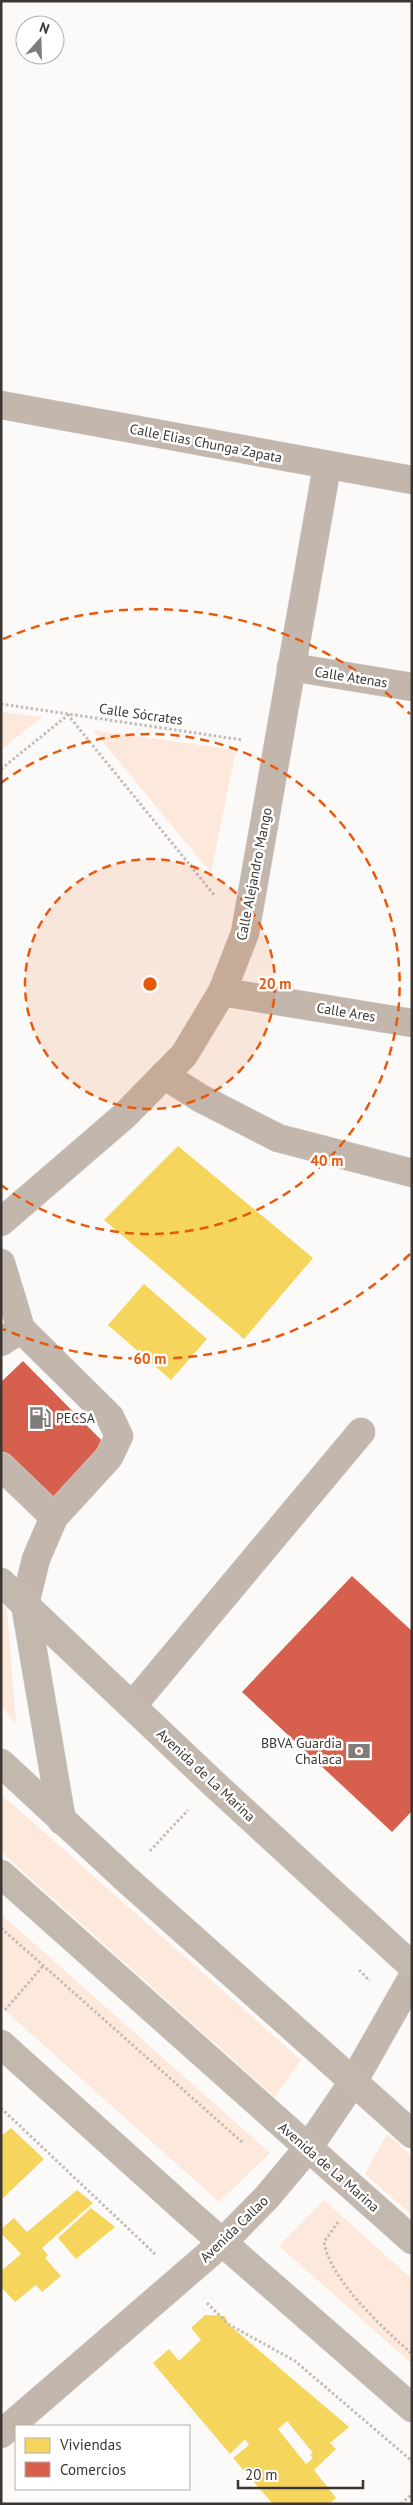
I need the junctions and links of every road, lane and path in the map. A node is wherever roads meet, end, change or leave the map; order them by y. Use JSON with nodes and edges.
{"nodes":[{"id":1,"x":1,"y":405,"type":"edge"},
{"id":2,"x":327,"y":466,"type":"junction"},
{"id":3,"x":412,"y":480,"type":"edge"},
{"id":4,"x":291,"y":667,"type":"junction"},
{"id":5,"x":412,"y":687,"type":"edge"},
{"id":6,"x":1,"y":704,"type":"edge"},
{"id":7,"x":68,"y":714,"type":"junction"},
{"id":8,"x":278,"y":746,"type":"junction"},
{"id":9,"x":1,"y":769,"type":"edge"},
{"id":10,"x":245,"y":933,"type":"junction"},
{"id":11,"x":222,"y":992,"type":"junction"},
{"id":12,"x":412,"y":1023,"type":"edge"},
{"id":13,"x":164,"y":1076,"type":"junction"},
{"id":14,"x":412,"y":1173,"type":"edge"},
{"id":15,"x":1,"y":1222,"type":"edge"},
{"id":16,"x":1,"y":1263,"type":"edge"},
{"id":17,"x":11,"y":1335,"type":"edge"},
{"id":18,"x":361,"y":1432,"type":"dead end"},
{"id":19,"x":1,"y":1466,"type":"edge"},
{"id":20,"x":54,"y":1517,"type":"junction"},
{"id":21,"x":1,"y":1582,"type":"edge"},
{"id":22,"x":25,"y":1604,"type":"junction"},
{"id":23,"x":132,"y":1706,"type":"junction"},
{"id":24,"x":1,"y":1763,"type":"edge"},
{"id":25,"x":213,"y":1783,"type":"junction"},
{"id":26,"x":62,"y":1821,"type":"junction"},
{"id":27,"x":1,"y":1874,"type":"edge"},
{"id":28,"x":125,"y":1878,"type":"junction"},
{"id":29,"x":1,"y":1928,"type":"edge"},
{"id":30,"x":412,"y":1966,"type":"edge"},
{"id":31,"x":412,"y":1978,"type":"edge"},
{"id":32,"x":1,"y":2044,"type":"edge"},
{"id":33,"x":353,"y":2082,"type":"junction"},
{"id":34,"x":412,"y":2134,"type":"edge"},
{"id":35,"x":244,"y":2143,"type":"dead end"},
{"id":36,"x":308,"y":2148,"type":"junction"},
{"id":37,"x":412,"y":2240,"type":"edge"},
{"id":38,"x":222,"y":2243,"type":"junction"},
{"id":39,"x":412,"y":2408,"type":"edge"},
{"id":40,"x":1,"y":2434,"type":"edge"},
{"id":41,"x":412,"y":2494,"type":"edge"},
{"id":42,"x":401,"y":2504,"type":"edge"}],
"edges":[{"from":1,"to":2,"type":"street","name":"Calle Elias Chunga Zapata"},
{"from":2,"to":3,"type":"street","name":"Calle Elias Chunga Zapata"},
{"from":2,"to":4,"type":"street","name":"Calle Alejandro Mango"},
{"from":4,"to":5,"type":"street","name":"Calle Atenas"},
{"from":4,"to":8,"type":"street","name":"Calle Alejandro Mango"},
{"from":6,"to":7,"type":"path","name":"Calle Sócrates"},
{"from":7,"to":8,"type":"path","name":"Calle Sócrates"},
{"from":7,"to":9,"type":"path"},
{"from":7,"to":10,"type":"path"},
{"from":8,"to":10,"type":"street","name":"Calle Alejandro Mango"},
{"from":10,"to":11,"type":"street","name":"Calle Alejandro Mango"},
{"from":11,"to":12,"type":"street","name":"Calle Ares"},
{"from":11,"to":13,"type":"street","name":"Calle Alejandro Mango"},
{"from":13,"to":14,"type":"street"},
{"from":13,"to":15,"type":"street","name":"Calle Alejandro Mango"},
{"from":16,"to":17,"type":"street"},
{"from":17,"to":20,"type":"street"},
{"from":18,"to":23,"type":"street"},
{"from":19,"to":20,"type":"street"},
{"from":20,"to":22,"type":"street"},
{"from":21,"to":22,"type":"main road","name":"Avenida de La Marina"},
{"from":22,"to":23,"type":"main road","name":"Avenida de La Marina"},
{"from":22,"to":26,"type":"main road"},
{"from":23,"to":25,"type":"main road","name":"Avenida de La Marina"},
{"from":24,"to":26,"type":"main road"},
{"from":25,"to":28,"type":"path"},
{"from":25,"to":30,"type":"main road","name":"Avenida de La Marina"},
{"from":26,"to":28,"type":"main road"},
{"from":27,"to":36,"type":"main road","name":"Avenida de La Marina"},
{"from":28,"to":33,"type":"main road"},
{"from":29,"to":35,"type":"path"},
{"from":31,"to":33,"type":"street","name":"Avenida Callao"},
{"from":32,"to":38,"type":"main road"},
{"from":33,"to":34,"type":"main road"},
{"from":33,"to":36,"type":"street","name":"Avenida Callao"},
{"from":36,"to":37,"type":"main road","name":"Avenida de La Marina"},
{"from":36,"to":38,"type":"street","name":"Avenida Callao"},
{"from":38,"to":39,"type":"main road"},
{"from":38,"to":40,"type":"street","name":"Avenida Callao"},
{"from":41,"to":42,"type":"path"}]}
